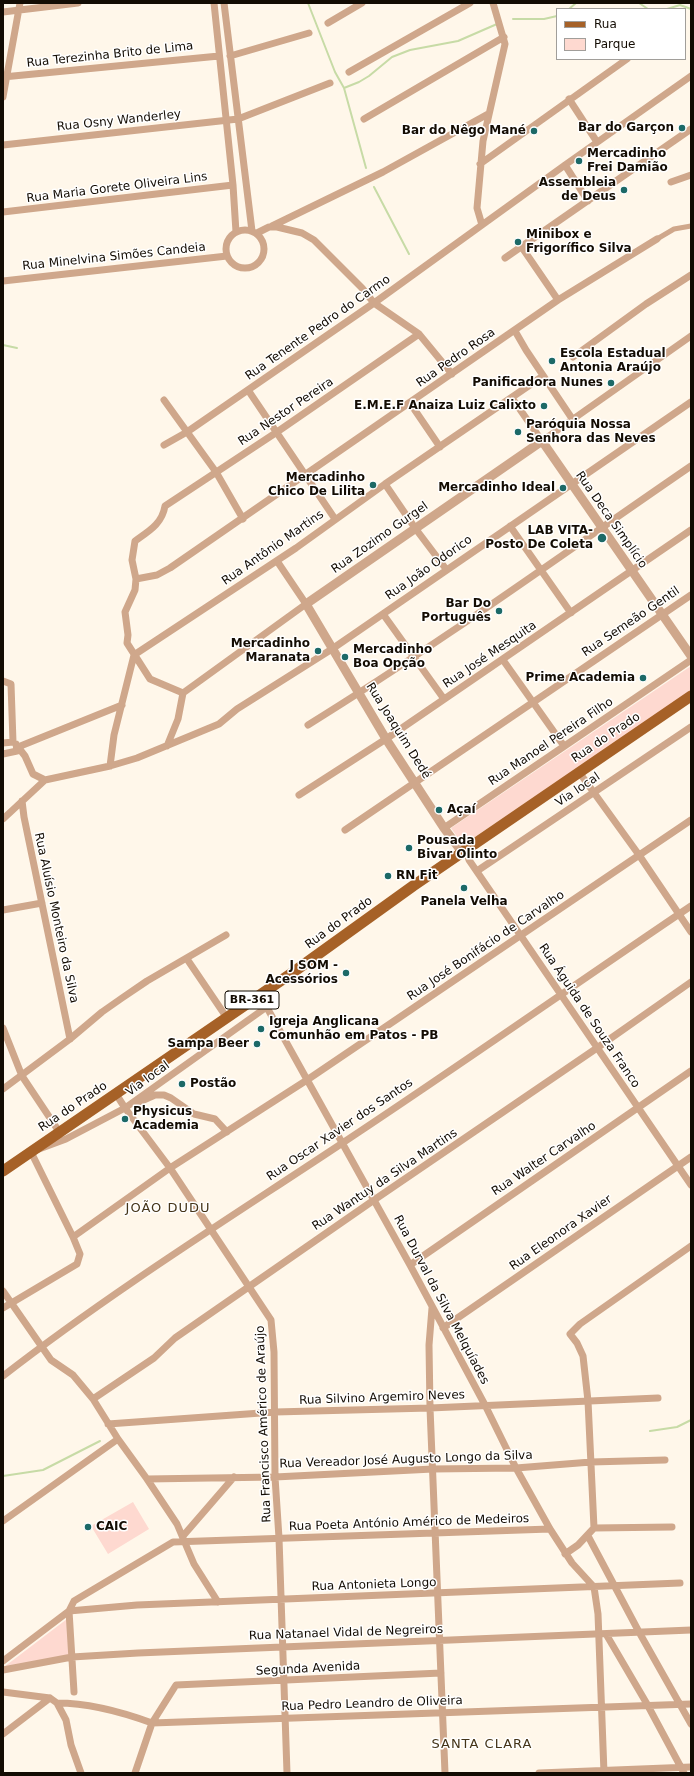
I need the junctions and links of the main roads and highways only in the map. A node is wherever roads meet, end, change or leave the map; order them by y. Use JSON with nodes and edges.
{"nodes":[{"id":1,"x":691,"y":696,"type":"edge"},
{"id":2,"x":3,"y":1171,"type":"edge"}],
"edges":[{"from":1,"to":2,"type":"main road","name":"Rua do Prado","number":"BR-361"}]}
